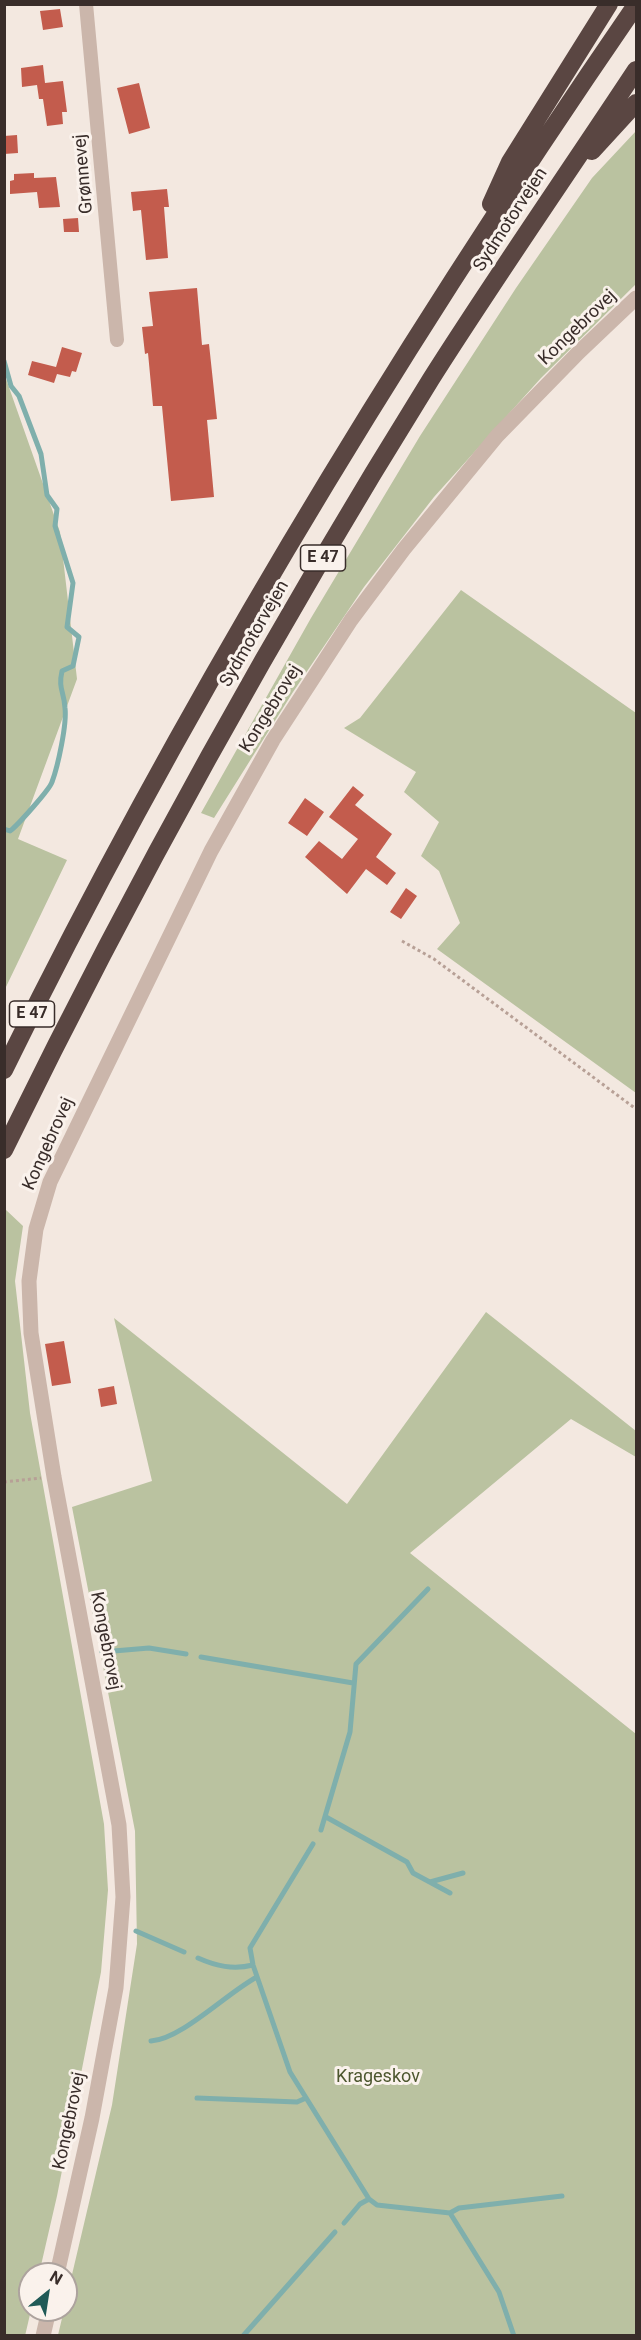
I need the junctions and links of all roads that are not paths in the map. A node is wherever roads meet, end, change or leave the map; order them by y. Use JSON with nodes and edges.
{"nodes":[{"id":1,"x":87,"y":4,"type":"edge"},
{"id":2,"x":609,"y":4,"type":"edge"},
{"id":3,"x":636,"y":5,"type":"edge"},
{"id":4,"x":636,"y":70,"type":"edge"},
{"id":5,"x":636,"y":103,"type":"edge"},
{"id":6,"x":561,"y":182,"type":"junction"},
{"id":7,"x":463,"y":264,"type":"junction"},
{"id":8,"x":636,"y":298,"type":"edge"},
{"id":9,"x":117,"y":340,"type":"dead end"},
{"id":10,"x":4,"y":1070,"type":"edge"},
{"id":11,"x":4,"y":1150,"type":"edge"},
{"id":12,"x":60,"y":2262,"type":"edge"}],
"edges":[{"from":1,"to":9,"type":"street","name":"Grønnevej"},
{"from":2,"to":7,"type":"highway"},
{"from":3,"to":7,"type":"highway","name":"Sydmotorvejen","number":"E 47"},
{"from":4,"to":6,"type":"highway","name":"Sydmotorvejen","number":"E 47"},
{"from":5,"to":6,"type":"highway"},
{"from":6,"to":11,"type":"highway","name":"Sydmotorvejen","number":"E 47"},
{"from":7,"to":10,"type":"highway","name":"Sydmotorvejen","number":"E 47"},
{"from":8,"to":12,"type":"street","name":"Kongebrovej"}]}
